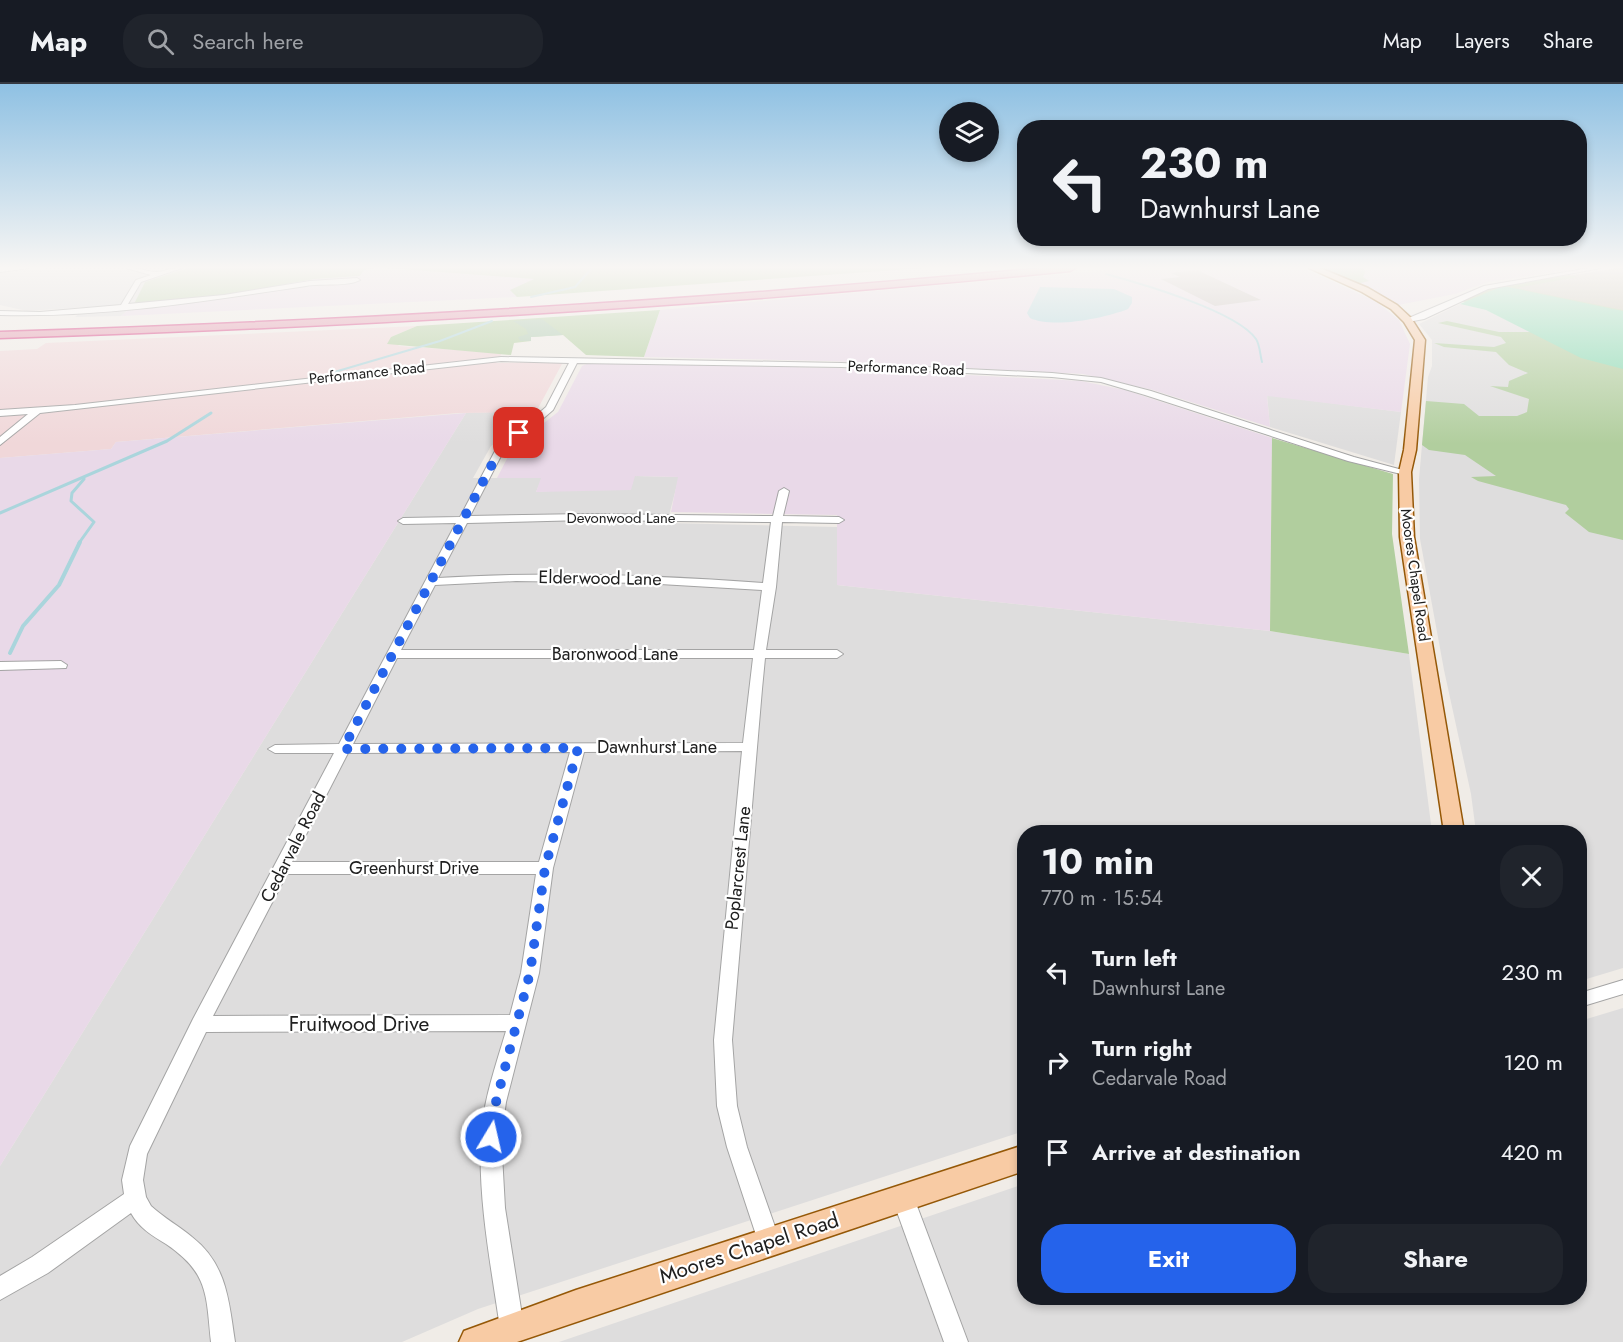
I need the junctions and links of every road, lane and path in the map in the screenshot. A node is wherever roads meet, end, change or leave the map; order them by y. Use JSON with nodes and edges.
{"nodes":[{"id":1,"x":0,"y":327,"type":"edge"},
{"id":2,"x":16,"y":327,"type":"edge"},
{"id":3,"x":231,"y":327,"type":"edge"},
{"id":4,"x":1412,"y":327,"type":"edge"},
{"id":5,"x":0,"y":337,"type":"edge"},
{"id":6,"x":575,"y":359,"type":"junction"},
{"id":7,"x":38,"y":411,"type":"junction"},
{"id":8,"x":0,"y":413,"type":"edge"},
{"id":9,"x":0,"y":442,"type":"edge"},
{"id":10,"x":1405,"y":472,"type":"junction"},
{"id":11,"x":784,"y":491,"type":"dead end"},
{"id":12,"x":777,"y":520,"type":"junction"},
{"id":13,"x":839,"y":520,"type":"dead end"},
{"id":14,"x":403,"y":521,"type":"dead end"},
{"id":15,"x":464,"y":521,"type":"junction"},
{"id":16,"x":431,"y":582,"type":"junction"},
{"id":17,"x":770,"y":587,"type":"junction"},
{"id":18,"x":394,"y":654,"type":"junction"},
{"id":19,"x":759,"y":654,"type":"junction"},
{"id":20,"x":837,"y":654,"type":"dead end"},
{"id":21,"x":61,"y":665,"type":"dead end"},
{"id":22,"x":0,"y":666,"type":"edge"},
{"id":23,"x":750,"y":747,"type":"junction"},
{"id":24,"x":578,"y":748,"type":"junction"},
{"id":25,"x":275,"y":749,"type":"dead end"},
{"id":26,"x":343,"y":749,"type":"junction"},
{"id":27,"x":1453,"y":825,"type":"edge"},
{"id":28,"x":282,"y":868,"type":"junction"},
{"id":29,"x":545,"y":868,"type":"junction"},
{"id":30,"x":1623,"y":987,"type":"edge"},
{"id":31,"x":1587,"y":998,"type":"edge"},
{"id":32,"x":518,"y":1023,"type":"junction"},
{"id":33,"x":200,"y":1024,"type":"junction"},
{"id":34,"x":1017,"y":1160,"type":"edge"},
{"id":35,"x":903,"y":1198,"type":"junction"},
{"id":36,"x":134,"y":1200,"type":"junction"},
{"id":37,"x":769,"y":1241,"type":"junction"},
{"id":38,"x":0,"y":1289,"type":"edge"},
{"id":39,"x":512,"y":1328,"type":"junction"},
{"id":40,"x":223,"y":1342,"type":"edge"},
{"id":41,"x":475,"y":1342,"type":"edge"},
{"id":42,"x":956,"y":1342,"type":"edge"}],
"edges":[{"from":1,"to":2,"type":"highway"},
{"from":3,"to":5,"type":"highway"},
{"from":4,"to":10,"type":"main road","name":"Moores Chapel Road"},
{"from":6,"to":7,"type":"street","name":"Performance Road"},
{"from":6,"to":10,"type":"street","name":"Performance Road"},
{"from":6,"to":15,"type":"street","name":"Cedarvale Road"},
{"from":7,"to":8,"type":"street","name":"Performance Road"},
{"from":7,"to":9,"type":"street"},
{"from":10,"to":27,"type":"main road","name":"Moores Chapel Road"},
{"from":11,"to":12,"type":"street","name":"Poplarcrest Lane"},
{"from":12,"to":13,"type":"street","name":"Devonwood Lane"},
{"from":12,"to":15,"type":"street","name":"Devonwood Lane"},
{"from":12,"to":17,"type":"street","name":"Poplarcrest Lane"},
{"from":14,"to":15,"type":"street","name":"Devonwood Lane"},
{"from":15,"to":16,"type":"street","name":"Cedarvale Road"},
{"from":16,"to":17,"type":"street","name":"Elderwood Lane"},
{"from":16,"to":18,"type":"street","name":"Cedarvale Road"},
{"from":17,"to":19,"type":"street","name":"Poplarcrest Lane"},
{"from":18,"to":19,"type":"street","name":"Baronwood Lane"},
{"from":18,"to":26,"type":"street","name":"Cedarvale Road"},
{"from":19,"to":20,"type":"street","name":"Baronwood Lane"},
{"from":19,"to":23,"type":"street","name":"Poplarcrest Lane"},
{"from":21,"to":22,"type":"street"},
{"from":23,"to":24,"type":"street","name":"Dawnhurst Lane"},
{"from":23,"to":37,"type":"street","name":"Poplarcrest Lane"},
{"from":24,"to":26,"type":"street","name":"Dawnhurst Lane"},
{"from":24,"to":29,"type":"street"},
{"from":25,"to":26,"type":"street","name":"Dawnhurst Lane"},
{"from":26,"to":28,"type":"street","name":"Cedarvale Road"},
{"from":28,"to":29,"type":"street","name":"Greenhurst Drive"},
{"from":28,"to":33,"type":"street","name":"Cedarvale Road"},
{"from":29,"to":32,"type":"street"},
{"from":30,"to":31,"type":"street"},
{"from":32,"to":33,"type":"street","name":"Fruitwood Drive"},
{"from":32,"to":39,"type":"street"},
{"from":33,"to":36,"type":"street","name":"Cedarvale Road"},
{"from":34,"to":35,"type":"main road","name":"Moores Chapel Road"},
{"from":35,"to":37,"type":"main road","name":"Moores Chapel Road"},
{"from":35,"to":42,"type":"street"},
{"from":36,"to":38,"type":"street"},
{"from":36,"to":40,"type":"street"},
{"from":37,"to":39,"type":"main road","name":"Moores Chapel Road"},
{"from":39,"to":41,"type":"main road","name":"Moores Chapel Road"}]}
